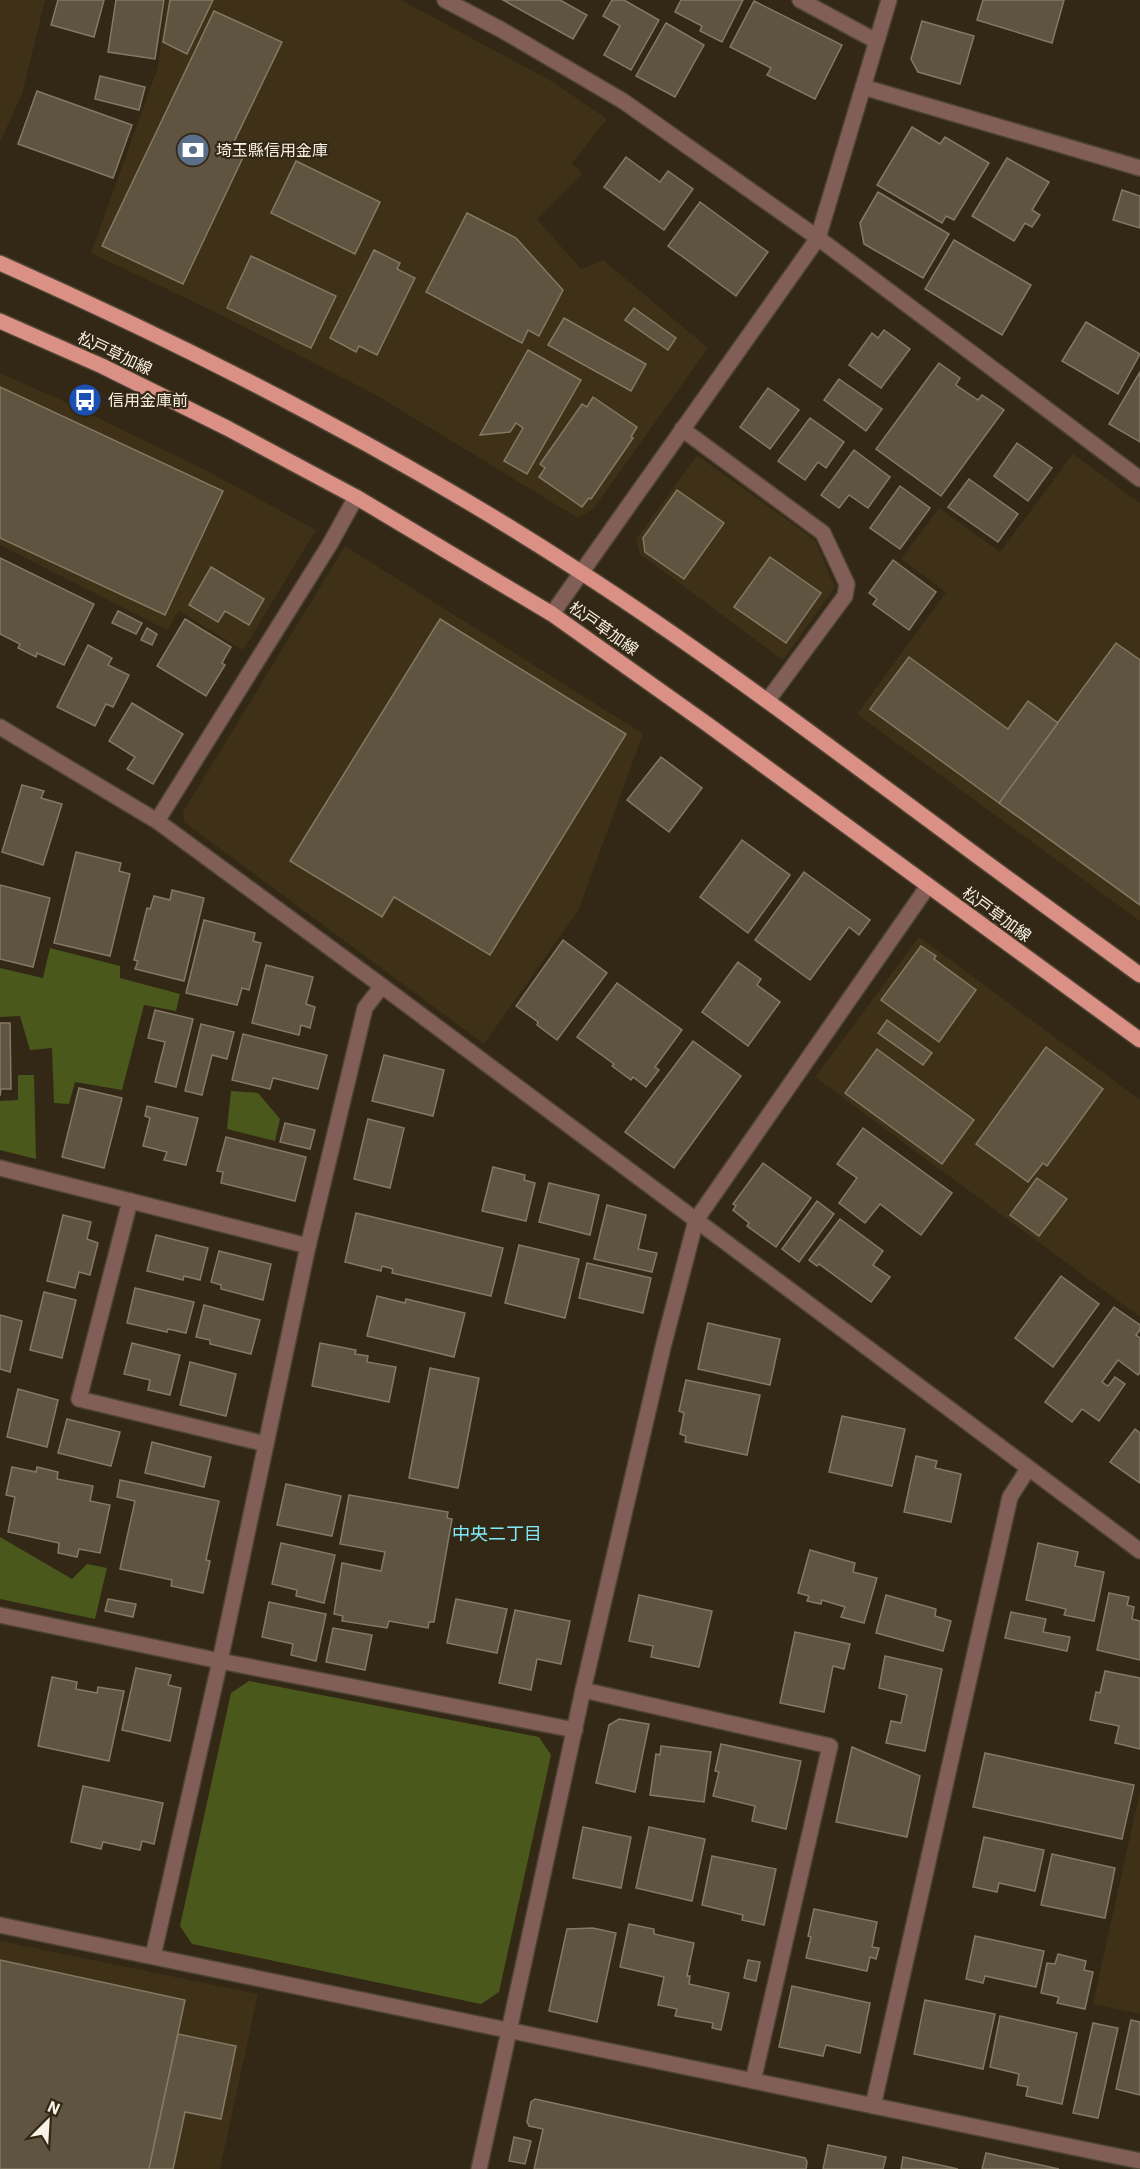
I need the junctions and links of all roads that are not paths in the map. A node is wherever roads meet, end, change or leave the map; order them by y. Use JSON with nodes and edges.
{"nodes":[{"id":1,"x":445,"y":0,"type":"edge"},
{"id":2,"x":800,"y":0,"type":"edge"},
{"id":3,"x":888,"y":0,"type":"edge"},
{"id":4,"x":876,"y":41,"type":"junction"},
{"id":5,"x":863,"y":87,"type":"junction"},
{"id":6,"x":1140,"y":168,"type":"edge"},
{"id":7,"x":818,"y":238,"type":"junction"},
{"id":8,"x":0,"y":263,"type":"edge"},
{"id":9,"x":0,"y":321,"type":"edge"},
{"id":10,"x":682,"y":429,"type":"junction"},
{"id":11,"x":1140,"y":479,"type":"edge"},
{"id":12,"x":356,"y":497,"type":"junction"},
{"id":13,"x":580,"y":571,"type":"junction"},
{"id":14,"x":552,"y":614,"type":"junction"},
{"id":15,"x":768,"y":700,"type":"junction"},
{"id":16,"x":0,"y":728,"type":"edge"},
{"id":17,"x":157,"y":821,"type":"junction"},
{"id":18,"x":928,"y":886,"type":"junction"},
{"id":19,"x":1140,"y":975,"type":"edge"},
{"id":20,"x":382,"y":986,"type":"junction"},
{"id":21,"x":1140,"y":1040,"type":"edge"},
{"id":22,"x":0,"y":1168,"type":"edge"},
{"id":23,"x":130,"y":1201,"type":"junction"},
{"id":24,"x":696,"y":1220,"type":"junction"},
{"id":25,"x":308,"y":1246,"type":"junction"},
{"id":26,"x":266,"y":1444,"type":"junction"},
{"id":27,"x":1028,"y":1469,"type":"junction"},
{"id":28,"x":1140,"y":1551,"type":"edge"},
{"id":29,"x":0,"y":1616,"type":"edge"},
{"id":30,"x":220,"y":1661,"type":"junction"},
{"id":31,"x":583,"y":1690,"type":"junction"},
{"id":32,"x":575,"y":1730,"type":"junction"},
{"id":33,"x":0,"y":1925,"type":"edge"},
{"id":34,"x":153,"y":1956,"type":"junction"},
{"id":35,"x":509,"y":2031,"type":"junction"},
{"id":36,"x":753,"y":2081,"type":"junction"},
{"id":37,"x":873,"y":2106,"type":"junction"},
{"id":38,"x":1140,"y":2161,"type":"edge"},
{"id":39,"x":479,"y":2169,"type":"edge"}],
"edges":[{"from":1,"to":7,"type":"street"},
{"from":2,"to":4,"type":"street"},
{"from":3,"to":4,"type":"street"},
{"from":4,"to":5,"type":"street"},
{"from":5,"to":6,"type":"street"},
{"from":5,"to":7,"type":"street"},
{"from":7,"to":10,"type":"street"},
{"from":7,"to":11,"type":"street"},
{"from":8,"to":13,"type":"main road","name":"松戸草加線"},
{"from":9,"to":12,"type":"main road","name":"松戸草加線"},
{"from":10,"to":13,"type":"street"},
{"from":10,"to":15,"type":"street"},
{"from":12,"to":14,"type":"main road","name":"松戸草加線"},
{"from":12,"to":17,"type":"street"},
{"from":13,"to":14,"type":"street"},
{"from":13,"to":15,"type":"main road","name":"松戸草加線"},
{"from":14,"to":18,"type":"main road","name":"松戸草加線"},
{"from":15,"to":19,"type":"main road","name":"松戸草加線"},
{"from":16,"to":17,"type":"street"},
{"from":17,"to":20,"type":"street"},
{"from":18,"to":21,"type":"main road","name":"松戸草加線"},
{"from":18,"to":24,"type":"street"},
{"from":20,"to":24,"type":"street"},
{"from":20,"to":25,"type":"street"},
{"from":22,"to":23,"type":"street"},
{"from":23,"to":25,"type":"street"},
{"from":23,"to":26,"type":"street"},
{"from":24,"to":27,"type":"street"},
{"from":24,"to":31,"type":"street"},
{"from":25,"to":26,"type":"street"},
{"from":26,"to":30,"type":"street"},
{"from":27,"to":28,"type":"street"},
{"from":27,"to":37,"type":"street"},
{"from":29,"to":30,"type":"street"},
{"from":30,"to":32,"type":"street"},
{"from":30,"to":34,"type":"street"},
{"from":31,"to":32,"type":"street"},
{"from":31,"to":36,"type":"street"},
{"from":32,"to":35,"type":"street"},
{"from":33,"to":34,"type":"street"},
{"from":34,"to":35,"type":"street"},
{"from":35,"to":36,"type":"street"},
{"from":35,"to":39,"type":"street"},
{"from":36,"to":37,"type":"street"},
{"from":37,"to":38,"type":"street"}]}
